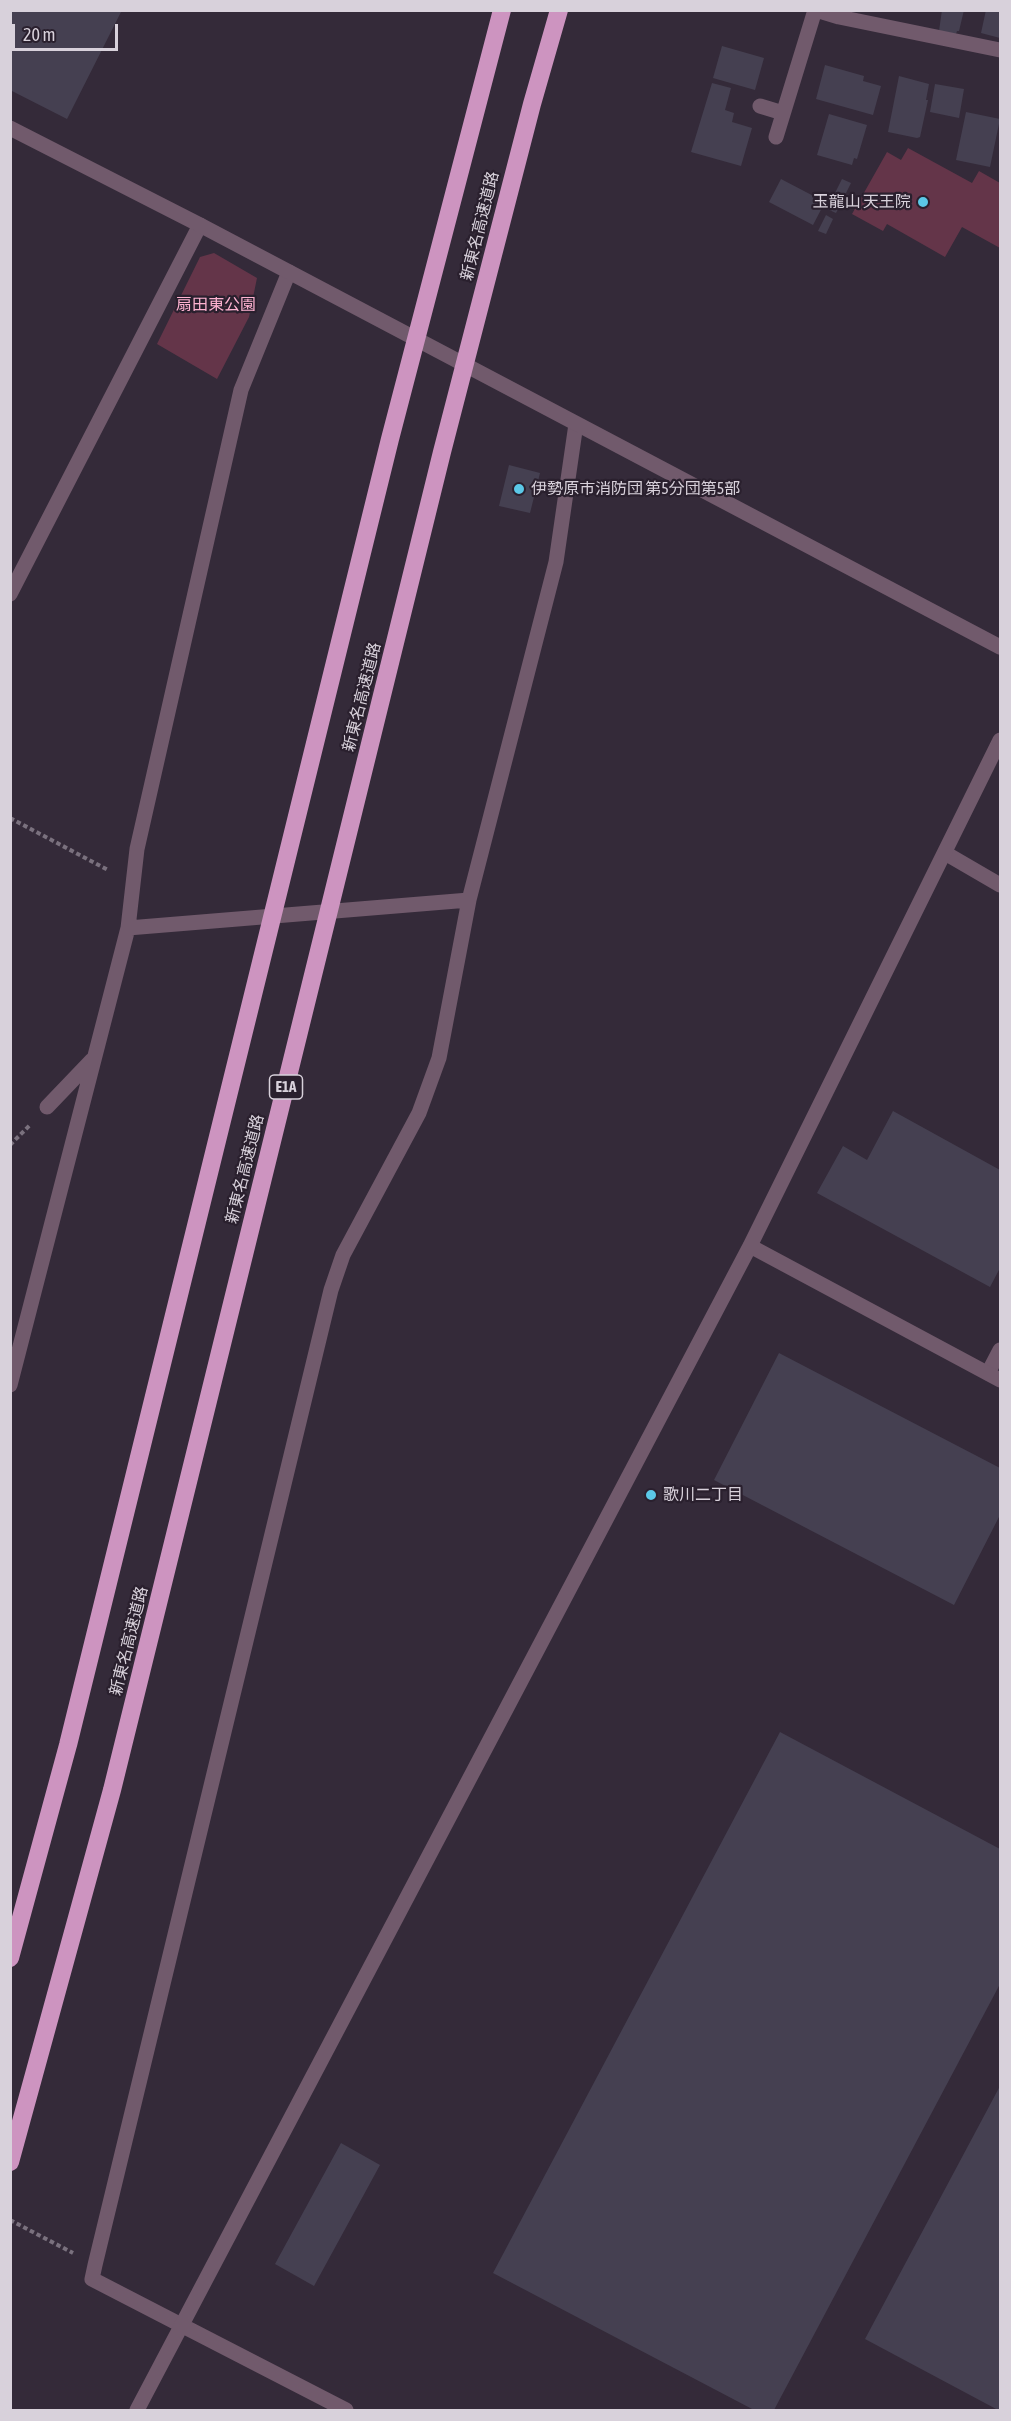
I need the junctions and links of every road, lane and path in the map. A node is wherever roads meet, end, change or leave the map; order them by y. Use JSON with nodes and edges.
{"nodes":[{"id":1,"x":502,"y":10,"type":"edge"},
{"id":2,"x":558,"y":10,"type":"edge"},
{"id":3,"x":815,"y":10,"type":"edge"},
{"id":4,"x":840,"y":14,"type":"edge"},
{"id":5,"x":1000,"y":50,"type":"edge"},
{"id":6,"x":760,"y":106,"type":"dead end"},
{"id":7,"x":783,"y":113,"type":"junction"},
{"id":8,"x":12,"y":132,"type":"edge"},
{"id":9,"x":776,"y":137,"type":"dead end"},
{"id":10,"x":200,"y":225,"type":"junction"},
{"id":11,"x":289,"y":272,"type":"junction"},
{"id":12,"x":576,"y":424,"type":"junction"},
{"id":13,"x":10,"y":594,"type":"edge"},
{"id":14,"x":1000,"y":647,"type":"edge"},
{"id":15,"x":1000,"y":740,"type":"edge"},
{"id":16,"x":10,"y":818,"type":"edge"},
{"id":17,"x":945,"y":853,"type":"junction"},
{"id":18,"x":132,"y":883,"type":"junction"},
{"id":19,"x":1000,"y":885,"type":"edge"},
{"id":20,"x":469,"y":900,"type":"junction"},
{"id":21,"x":128,"y":928,"type":"junction"},
{"id":22,"x":94,"y":1058,"type":"junction"},
{"id":23,"x":47,"y":1107,"type":"dead end"},
{"id":24,"x":750,"y":1246,"type":"junction"},
{"id":25,"x":1000,"y":1350,"type":"edge"},
{"id":26,"x":994,"y":1376,"type":"edge"},
{"id":27,"x":10,"y":1384,"type":"edge"},
{"id":28,"x":10,"y":1958,"type":"edge"},
{"id":29,"x":10,"y":2162,"type":"edge"},
{"id":30,"x":10,"y":2220,"type":"edge"},
{"id":31,"x":95,"y":2265,"type":"junction"},
{"id":32,"x":183,"y":2326,"type":"junction"},
{"id":33,"x":137,"y":2410,"type":"edge"},
{"id":34,"x":346,"y":2410,"type":"edge"}],
"edges":[{"from":1,"to":28,"type":"highway","name":"新東名高速道路","bridge":true},
{"from":2,"to":29,"type":"highway","name":"新東名高速道路","number":"E1A","bridge":true},
{"from":3,"to":4,"type":"street"},
{"from":3,"to":7,"type":"street"},
{"from":4,"to":5,"type":"street"},
{"from":6,"to":7,"type":"street"},
{"from":7,"to":9,"type":"street"},
{"from":8,"to":10,"type":"street"},
{"from":10,"to":11,"type":"street"},
{"from":10,"to":13,"type":"street"},
{"from":11,"to":12,"type":"street"},
{"from":11,"to":18,"type":"street"},
{"from":12,"to":14,"type":"street"},
{"from":12,"to":20,"type":"street"},
{"from":15,"to":17,"type":"street"},
{"from":16,"to":18,"type":"path"},
{"from":17,"to":19,"type":"street"},
{"from":17,"to":24,"type":"street"},
{"from":18,"to":21,"type":"street"},
{"from":20,"to":21,"type":"street"},
{"from":20,"to":31,"type":"street"},
{"from":21,"to":22,"type":"street"},
{"from":22,"to":23,"type":"street"},
{"from":22,"to":27,"type":"street"},
{"from":24,"to":26,"type":"street"},
{"from":24,"to":32,"type":"street"},
{"from":25,"to":26,"type":"street"},
{"from":30,"to":31,"type":"path"},
{"from":31,"to":32,"type":"street"},
{"from":32,"to":33,"type":"street"},
{"from":32,"to":34,"type":"street"}]}
